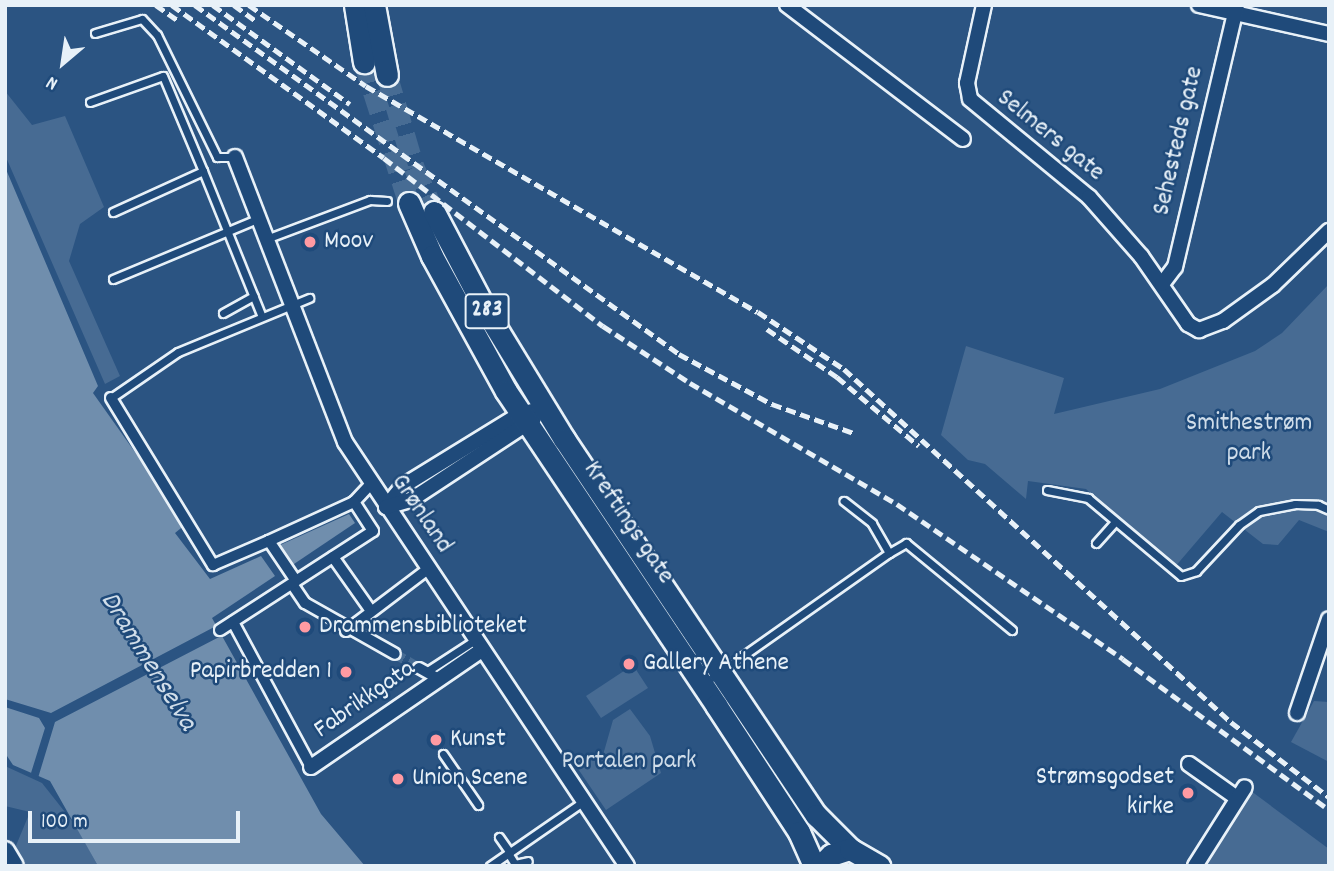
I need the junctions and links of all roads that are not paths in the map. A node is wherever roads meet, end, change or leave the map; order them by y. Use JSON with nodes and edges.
{"nodes":[{"id":1,"x":355,"y":5,"type":"edge"},
{"id":2,"x":374,"y":5,"type":"edge"},
{"id":3,"x":788,"y":5,"type":"edge"},
{"id":4,"x":984,"y":5,"type":"edge"},
{"id":5,"x":1199,"y":5,"type":"edge"},
{"id":6,"x":1236,"y":9,"type":"edge"},
{"id":7,"x":95,"y":33,"type":"dead end"},
{"id":8,"x":1329,"y":34,"type":"edge"},
{"id":9,"x":364,"y":62,"type":"tunnel mouth"},
{"id":10,"x":387,"y":75,"type":"tunnel mouth"},
{"id":11,"x":90,"y":102,"type":"dead end"},
{"id":12,"x":963,"y":139,"type":"dead end"},
{"id":13,"x":235,"y":157,"type":"joint"},
{"id":14,"x":203,"y":171,"type":"junction"},
{"id":15,"x":387,"y":201,"type":"dead end"},
{"id":16,"x":409,"y":203,"type":"tunnel mouth"},
{"id":17,"x":113,"y":212,"type":"dead end"},
{"id":18,"x":434,"y":212,"type":"tunnel mouth"},
{"id":19,"x":257,"y":219,"type":"junction"},
{"id":20,"x":229,"y":229,"type":"junction"},
{"id":21,"x":1329,"y":231,"type":"edge"},
{"id":22,"x":266,"y":239,"type":"junction"},
{"id":23,"x":113,"y":279,"type":"dead end"},
{"id":24,"x":1161,"y":284,"type":"junction"},
{"id":25,"x":254,"y":296,"type":"junction"},
{"id":26,"x":310,"y":298,"type":"dead end"},
{"id":27,"x":291,"y":305,"type":"junction"},
{"id":28,"x":223,"y":313,"type":"dead end"},
{"id":29,"x":262,"y":317,"type":"junction"},
{"id":30,"x":111,"y":398,"type":"joint"},
{"id":31,"x":544,"y":408,"type":"junction"},
{"id":32,"x":524,"y":420,"type":"junction"},
{"id":33,"x":371,"y":484,"type":"junction"},
{"id":34,"x":1047,"y":489,"type":"dead end"},
{"id":35,"x":844,"y":501,"type":"dead end"},
{"id":36,"x":354,"y":502,"type":"junction"},
{"id":37,"x":386,"y":507,"type":"junction"},
{"id":38,"x":1329,"y":510,"type":"edge"},
{"id":39,"x":1115,"y":522,"type":"junction"},
{"id":40,"x":269,"y":541,"type":"junction"},
{"id":41,"x":1096,"y":543,"type":"dead end"},
{"id":42,"x":889,"y":553,"type":"junction"},
{"id":43,"x":333,"y":557,"type":"junction"},
{"id":44,"x":428,"y":569,"type":"junction"},
{"id":45,"x":294,"y":583,"type":"junction"},
{"id":46,"x":370,"y":611,"type":"junction"},
{"id":47,"x":233,"y":622,"type":"junction"},
{"id":48,"x":1328,"y":622,"type":"edge"},
{"id":49,"x":347,"y":629,"type":"junction"},
{"id":50,"x":220,"y":630,"type":"dead end"},
{"id":51,"x":1012,"y":630,"type":"dead end"},
{"id":52,"x":479,"y":645,"type":"junction"},
{"id":53,"x":395,"y":654,"type":"tunnel mouth"},
{"id":54,"x":721,"y":672,"type":"junction"},
{"id":55,"x":703,"y":685,"type":"junction"},
{"id":56,"x":1297,"y":713,"type":"dead end"},
{"id":57,"x":443,"y":754,"type":"dead end"},
{"id":58,"x":1189,"y":764,"type":"dead end"},
{"id":59,"x":311,"y":767,"type":"joint"},
{"id":60,"x":584,"y":801,"type":"junction"},
{"id":61,"x":478,"y":805,"type":"dead end"},
{"id":62,"x":499,"y":837,"type":"dead end"},
{"id":63,"x":850,"y":849,"type":"junction"},
{"id":64,"x":5,"y":851,"type":"edge"},
{"id":65,"x":509,"y":853,"type":"junction"},
{"id":66,"x":528,"y":861,"type":"dead end"},
{"id":67,"x":13,"y":866,"type":"edge"},
{"id":68,"x":490,"y":866,"type":"edge"},
{"id":69,"x":627,"y":866,"type":"edge"},
{"id":70,"x":814,"y":866,"type":"edge"},
{"id":71,"x":820,"y":866,"type":"edge"},
{"id":72,"x":880,"y":866,"type":"edge"},
{"id":73,"x":1195,"y":866,"type":"edge"}],
"edges":[{"from":1,"to":9,"type":"main road"},
{"from":2,"to":10,"type":"main road"},
{"from":3,"to":12,"type":"street"},
{"from":4,"to":24,"type":"street","name":"Selmers gate"},
{"from":5,"to":6,"type":"street"},
{"from":6,"to":8,"type":"street"},
{"from":6,"to":24,"type":"street","name":"Sehesteds gate"},
{"from":7,"to":13,"type":"lane"},
{"from":11,"to":14,"type":"lane"},
{"from":13,"to":19,"type":"street","name":"Grønland"},
{"from":14,"to":17,"type":"lane"},
{"from":14,"to":20,"type":"lane"},
{"from":15,"to":22,"type":"lane"},
{"from":16,"to":32,"type":"main road","name":"Kreftings gate","number":"283"},
{"from":18,"to":31,"type":"main road","name":"Kreftings gate","number":"283"},
{"from":19,"to":20,"type":"lane"},
{"from":19,"to":22,"type":"street","name":"Grønland"},
{"from":20,"to":23,"type":"lane"},
{"from":20,"to":25,"type":"lane"},
{"from":21,"to":24,"type":"street","name":"Selmers gate"},
{"from":22,"to":27,"type":"street","name":"Grønland"},
{"from":25,"to":28,"type":"lane"},
{"from":25,"to":29,"type":"lane"},
{"from":26,"to":27,"type":"lane"},
{"from":27,"to":29,"type":"lane"},
{"from":27,"to":33,"type":"street","name":"Grønland"},
{"from":29,"to":30,"type":"lane"},
{"from":30,"to":40,"type":"street"},
{"from":31,"to":32,"type":"street"},
{"from":31,"to":54,"type":"main road","name":"Kreftings gate","number":"283"},
{"from":32,"to":37,"type":"street"},
{"from":32,"to":55,"type":"main road","name":"Kreftings gate","number":"283"},
{"from":33,"to":36,"type":"street"},
{"from":33,"to":37,"type":"street","name":"Grønland"},
{"from":34,"to":39,"type":"lane"},
{"from":35,"to":42,"type":"lane"},
{"from":36,"to":40,"type":"street"},
{"from":36,"to":43,"type":"street"},
{"from":37,"to":44,"type":"street","name":"Grønland"},
{"from":38,"to":39,"type":"lane"},
{"from":39,"to":41,"type":"lane"},
{"from":40,"to":45,"type":"street"},
{"from":42,"to":51,"type":"lane"},
{"from":42,"to":54,"type":"lane"},
{"from":43,"to":45,"type":"street"},
{"from":43,"to":46,"type":"street"},
{"from":44,"to":46,"type":"street"},
{"from":44,"to":52,"type":"street","name":"Grønland"},
{"from":45,"to":47,"type":"street"},
{"from":45,"to":49,"type":"street"},
{"from":46,"to":49,"type":"street"},
{"from":47,"to":50,"type":"street"},
{"from":47,"to":59,"type":"street"},
{"from":48,"to":56,"type":"street"},
{"from":49,"to":53,"type":"street"},
{"from":52,"to":59,"type":"street","name":"Fabrikkgata"},
{"from":52,"to":60,"type":"street","name":"Grønland"},
{"from":54,"to":55,"type":"lane"},
{"from":54,"to":63,"type":"main road","name":"Kreftings gate","number":"283"},
{"from":55,"to":70,"type":"main road","name":"Kreftings gate","number":"283"},
{"from":57,"to":61,"type":"lane"},
{"from":58,"to":73,"type":"street"},
{"from":60,"to":65,"type":"lane"},
{"from":60,"to":69,"type":"street","name":"Grønland"},
{"from":62,"to":65,"type":"lane"},
{"from":63,"to":71,"type":"main road"},
{"from":63,"to":72,"type":"main road","number":"283"},
{"from":64,"to":67,"type":"street"},
{"from":65,"to":66,"type":"lane"},
{"from":65,"to":68,"type":"lane"}]}
